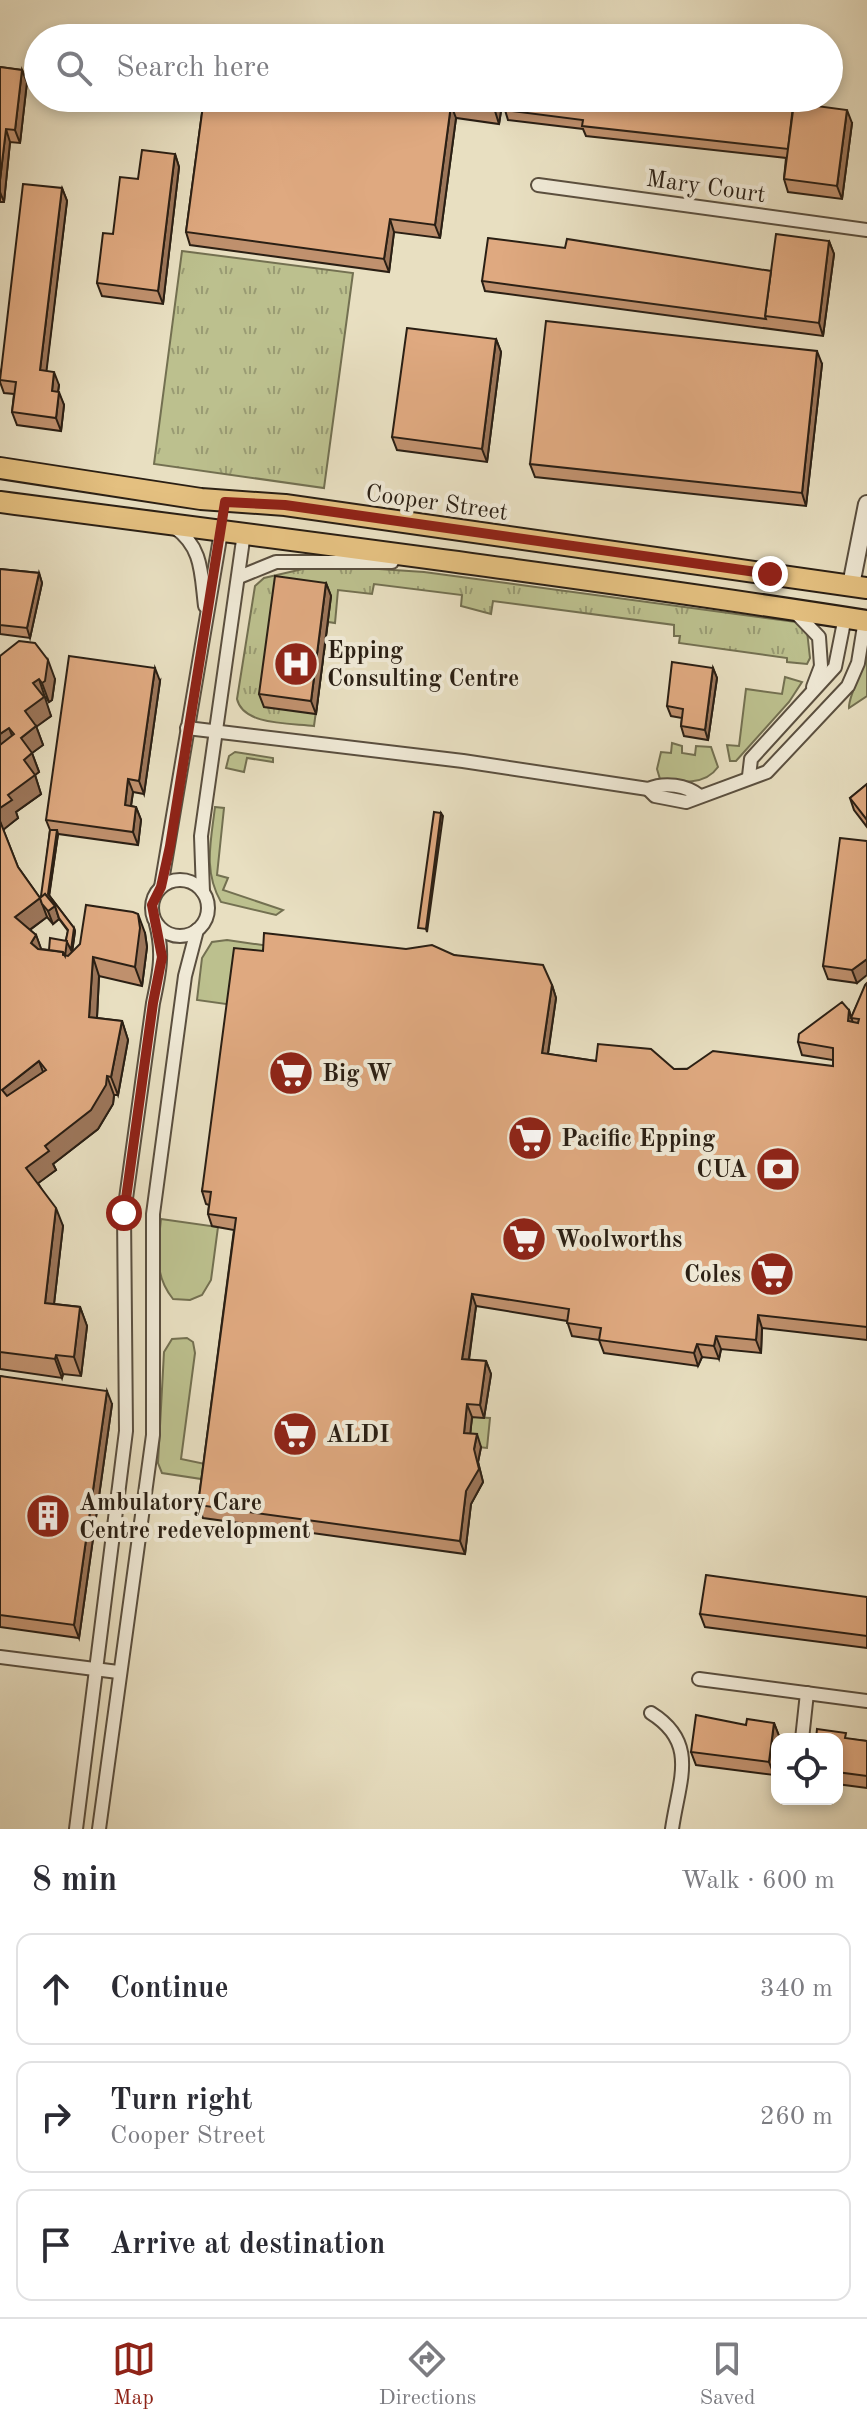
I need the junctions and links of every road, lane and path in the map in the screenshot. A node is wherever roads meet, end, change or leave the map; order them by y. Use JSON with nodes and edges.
{"nodes":[{"id":1,"x":538,"y":185,"type":"dead end"},
{"id":2,"x":867,"y":230,"type":"edge"},
{"id":3,"x":0,"y":468,"type":"edge"},
{"id":4,"x":0,"y":502,"type":"edge"},
{"id":5,"x":225,"y":502,"type":"junction"},
{"id":6,"x":248,"y":502,"type":"junction"},
{"id":7,"x":867,"y":504,"type":"edge"},
{"id":8,"x":171,"y":525,"type":"junction"},
{"id":9,"x":221,"y":532,"type":"junction"},
{"id":10,"x":244,"y":533,"type":"junction"},
{"id":11,"x":438,"y":562,"type":"junction"},
{"id":12,"x":239,"y":577,"type":"junction"},
{"id":13,"x":862,"y":591,"type":"edge"},
{"id":14,"x":792,"y":610,"type":"junction"},
{"id":15,"x":207,"y":617,"type":"junction"},
{"id":16,"x":859,"y":619,"type":"edge"},
{"id":17,"x":812,"y":690,"type":"junction"},
{"id":18,"x":187,"y":728,"type":"junction"},
{"id":19,"x":218,"y":733,"type":"junction"},
{"id":20,"x":749,"y":776,"type":"junction"},
{"id":21,"x":161,"y":887,"type":"junction"},
{"id":22,"x":203,"y":892,"type":"junction"},
{"id":23,"x":156,"y":924,"type":"junction"},
{"id":24,"x":197,"y":930,"type":"junction"},
{"id":25,"x":0,"y":1657,"type":"edge"},
{"id":26,"x":95,"y":1669,"type":"junction"},
{"id":27,"x":118,"y":1672,"type":"junction"},
{"id":28,"x":699,"y":1679,"type":"dead end"},
{"id":29,"x":807,"y":1693,"type":"junction"},
{"id":30,"x":867,"y":1701,"type":"edge"},
{"id":31,"x":651,"y":1713,"type":"dead end"},
{"id":32,"x":803,"y":1733,"type":"edge"},
{"id":33,"x":76,"y":1829,"type":"edge"},
{"id":34,"x":99,"y":1829,"type":"edge"},
{"id":35,"x":672,"y":1829,"type":"edge"}],
"edges":[{"from":1,"to":2,"type":"street","name":"Mary Court"},
{"from":3,"to":5,"type":"main road","name":"Cooper Street"},
{"from":4,"to":8,"type":"main road"},
{"from":5,"to":6,"type":"main road","name":"Cooper Street"},
{"from":5,"to":9,"type":"main road"},
{"from":6,"to":10,"type":"main road"},
{"from":6,"to":13,"type":"main road","name":"Cooper Street"},
{"from":7,"to":13,"type":"street"},
{"from":8,"to":9,"type":"main road"},
{"from":8,"to":15,"type":"street"},
{"from":9,"to":10,"type":"main road"},
{"from":9,"to":15,"type":"street"},
{"from":10,"to":11,"type":"main road"},
{"from":10,"to":12,"type":"street"},
{"from":11,"to":12,"type":"street"},
{"from":11,"to":14,"type":"main road"},
{"from":12,"to":19,"type":"street"},
{"from":13,"to":16,"type":"main road"},
{"from":14,"to":16,"type":"main road"},
{"from":14,"to":17,"type":"street"},
{"from":15,"to":18,"type":"street"},
{"from":16,"to":17,"type":"street"},
{"from":16,"to":20,"type":"street"},
{"from":17,"to":20,"type":"street"},
{"from":18,"to":19,"type":"street"},
{"from":18,"to":21,"type":"street"},
{"from":19,"to":20,"type":"street"},
{"from":19,"to":22,"type":"street"},
{"from":21,"to":22,"type":"street"},
{"from":21,"to":23,"type":"street"},
{"from":22,"to":24,"type":"street"},
{"from":23,"to":24,"type":"street"},
{"from":23,"to":26,"type":"street"},
{"from":24,"to":27,"type":"street"},
{"from":25,"to":26,"type":"street"},
{"from":26,"to":27,"type":"street"},
{"from":26,"to":33,"type":"street"},
{"from":27,"to":34,"type":"street"},
{"from":28,"to":29,"type":"street"},
{"from":29,"to":30,"type":"street"},
{"from":29,"to":32,"type":"street"},
{"from":31,"to":35,"type":"street"}]}
